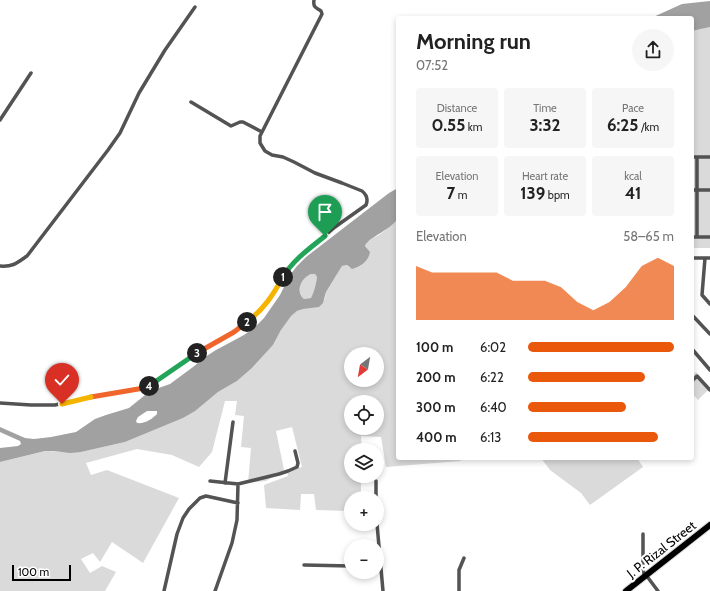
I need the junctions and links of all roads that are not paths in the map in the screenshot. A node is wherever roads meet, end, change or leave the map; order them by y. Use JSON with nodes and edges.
{"nodes":[{"id":1,"x":314,"y":0,"type":"edge"},
{"id":2,"x":195,"y":7,"type":"dead end"},
{"id":3,"x":31,"y":73,"type":"dead end"},
{"id":4,"x":190,"y":102,"type":"dead end"},
{"id":5,"x":0,"y":120,"type":"edge"},
{"id":6,"x":262,"y":132,"type":"junction"},
{"id":7,"x":697,"y":157,"type":"joint"},
{"id":8,"x":710,"y":157,"type":"edge"},
{"id":9,"x":697,"y":190,"type":"junction"},
{"id":10,"x":710,"y":190,"type":"edge"},
{"id":11,"x":697,"y":237,"type":"joint"},
{"id":12,"x":710,"y":237,"type":"edge"},
{"id":13,"x":694,"y":258,"type":"edge"},
{"id":14,"x":705,"y":258,"type":"junction"},
{"id":15,"x":710,"y":258,"type":"edge"},
{"id":16,"x":0,"y":266,"type":"edge"},
{"id":17,"x":710,"y":304,"type":"edge"},
{"id":18,"x":694,"y":317,"type":"edge"},
{"id":19,"x":710,"y":334,"type":"edge"},
{"id":20,"x":694,"y":351,"type":"edge"},
{"id":21,"x":710,"y":370,"type":"edge"},
{"id":22,"x":694,"y":379,"type":"edge"},
{"id":23,"x":710,"y":390,"type":"edge"},
{"id":24,"x":0,"y":403,"type":"edge"},
{"id":25,"x":233,"y":422,"type":"dead end"},
{"id":26,"x":295,"y":451,"type":"dead end"},
{"id":27,"x":210,"y":481,"type":"dead end"},
{"id":28,"x":225,"y":482,"type":"junction"},
{"id":29,"x":238,"y":484,"type":"junction"},
{"id":30,"x":238,"y":503,"type":"junction"},
{"id":31,"x":710,"y":525,"type":"edge"},
{"id":32,"x":643,"y":534,"type":"dead end"},
{"id":33,"x":464,"y":558,"type":"dead end"},
{"id":34,"x":304,"y":565,"type":"dead end"},
{"id":35,"x":344,"y":566,"type":"edge"},
{"id":36,"x":645,"y":575,"type":"junction"},
{"id":37,"x":381,"y":579,"type":"edge"},
{"id":38,"x":164,"y":591,"type":"edge"},
{"id":39,"x":214,"y":591,"type":"edge"},
{"id":40,"x":383,"y":591,"type":"edge"},
{"id":41,"x":459,"y":591,"type":"edge"},
{"id":42,"x":626,"y":591,"type":"edge"},
{"id":43,"x":658,"y":591,"type":"edge"}],
"edges":[{"from":1,"to":6,"type":"street"},
{"from":2,"to":16,"type":"street"},
{"from":3,"to":5,"type":"street"},
{"from":4,"to":6,"type":"street"},
{"from":6,"to":24,"type":"street"},
{"from":7,"to":8,"type":"street"},
{"from":7,"to":9,"type":"street"},
{"from":9,"to":10,"type":"street"},
{"from":9,"to":11,"type":"street"},
{"from":11,"to":12,"type":"street"},
{"from":13,"to":14,"type":"street"},
{"from":14,"to":15,"type":"street"},
{"from":14,"to":17,"type":"street"},
{"from":18,"to":19,"type":"street"},
{"from":20,"to":21,"type":"street"},
{"from":22,"to":23,"type":"street"},
{"from":25,"to":28,"type":"street"},
{"from":26,"to":29,"type":"street"},
{"from":27,"to":28,"type":"street"},
{"from":28,"to":29,"type":"street"},
{"from":29,"to":30,"type":"street"},
{"from":30,"to":38,"type":"street"},
{"from":30,"to":39,"type":"street"},
{"from":31,"to":36,"type":"main road","name":"J. P. Rizal Street"},
{"from":32,"to":36,"type":"street"},
{"from":33,"to":41,"type":"street"},
{"from":34,"to":35,"type":"street"},
{"from":36,"to":42,"type":"main road","name":"J. P. Rizal Street"},
{"from":36,"to":43,"type":"street"},
{"from":37,"to":40,"type":"street"}]}
